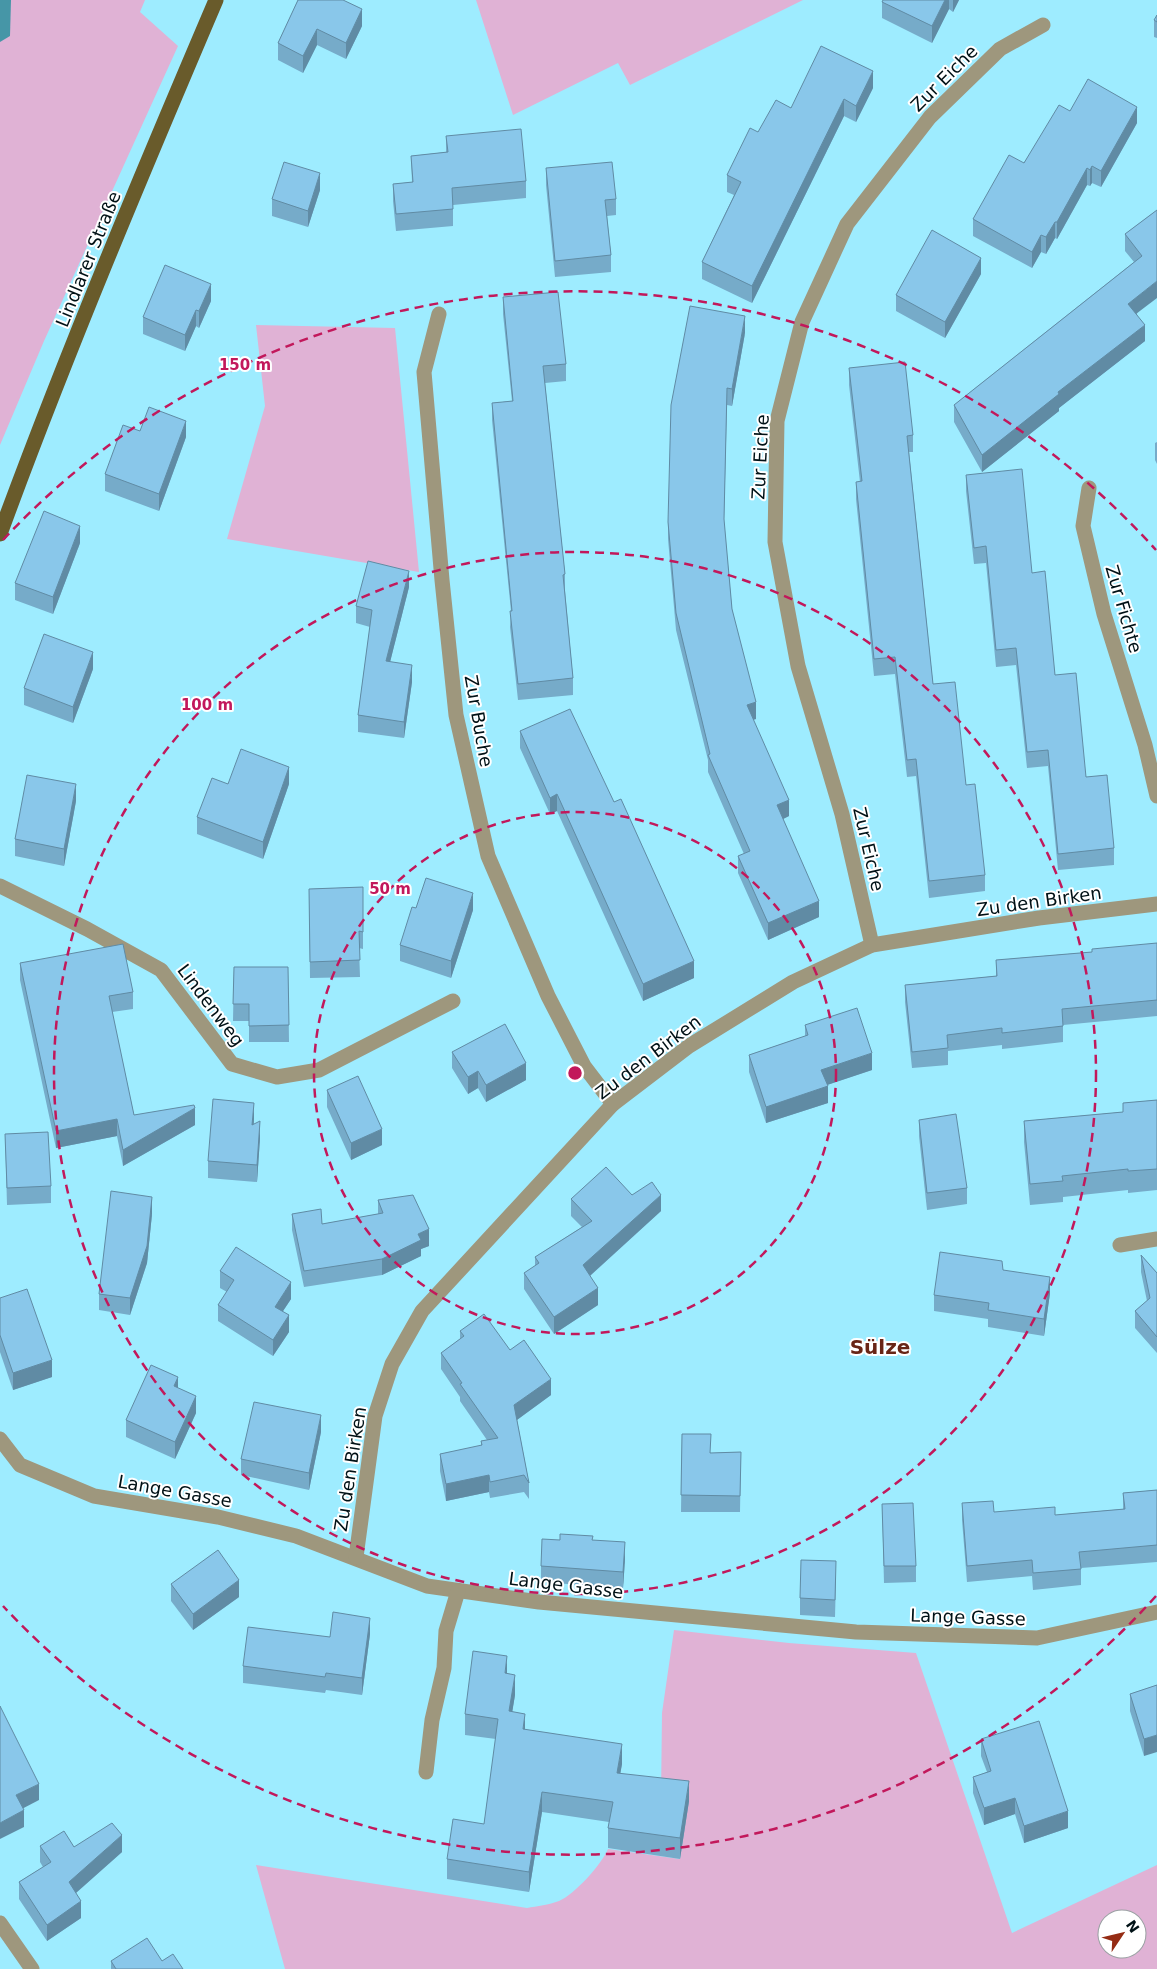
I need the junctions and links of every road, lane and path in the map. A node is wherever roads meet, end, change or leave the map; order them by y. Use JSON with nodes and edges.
{"nodes":[{"id":1,"x":216,"y":0,"type":"edge"},
{"id":2,"x":1043,"y":25,"type":"dead end"},
{"id":3,"x":439,"y":314,"type":"dead end"},
{"id":4,"x":1089,"y":488,"type":"dead end"},
{"id":5,"x":0,"y":534,"type":"edge"},
{"id":6,"x":1157,"y":796,"type":"edge"},
{"id":7,"x":0,"y":886,"type":"edge"},
{"id":8,"x":1157,"y":904,"type":"edge"},
{"id":9,"x":872,"y":945,"type":"junction"},
{"id":10,"x":453,"y":1001,"type":"dead end"},
{"id":11,"x":613,"y":1104,"type":"junction"},
{"id":12,"x":1157,"y":1239,"type":"edge"},
{"id":13,"x":1120,"y":1245,"type":"dead end"},
{"id":14,"x":0,"y":1439,"type":"edge"},
{"id":15,"x":356,"y":1558,"type":"junction"},
{"id":16,"x":458,"y":1591,"type":"junction"},
{"id":17,"x":1157,"y":1612,"type":"edge"},
{"id":18,"x":426,"y":1772,"type":"dead end"},
{"id":19,"x":0,"y":1923,"type":"edge"},
{"id":20,"x":32,"y":1969,"type":"edge"}],
"edges":[{"from":1,"to":5,"type":"main road","name":"Lindlarer Straße"},
{"from":2,"to":9,"type":"street","name":"Zur Eiche"},
{"from":3,"to":11,"type":"street","name":"Zur Buche"},
{"from":4,"to":6,"type":"street","name":"Zur Fichte"},
{"from":7,"to":10,"type":"street","name":"Lindenweg"},
{"from":8,"to":9,"type":"street","name":"Zu den Birken"},
{"from":9,"to":11,"type":"street","name":"Zu den Birken"},
{"from":11,"to":15,"type":"street","name":"Zu den Birken"},
{"from":12,"to":13,"type":"street"},
{"from":14,"to":15,"type":"street","name":"Lange Gasse"},
{"from":15,"to":16,"type":"street","name":"Lange Gasse"},
{"from":16,"to":17,"type":"street","name":"Lange Gasse"},
{"from":16,"to":18,"type":"street"},
{"from":19,"to":20,"type":"street"}]}
